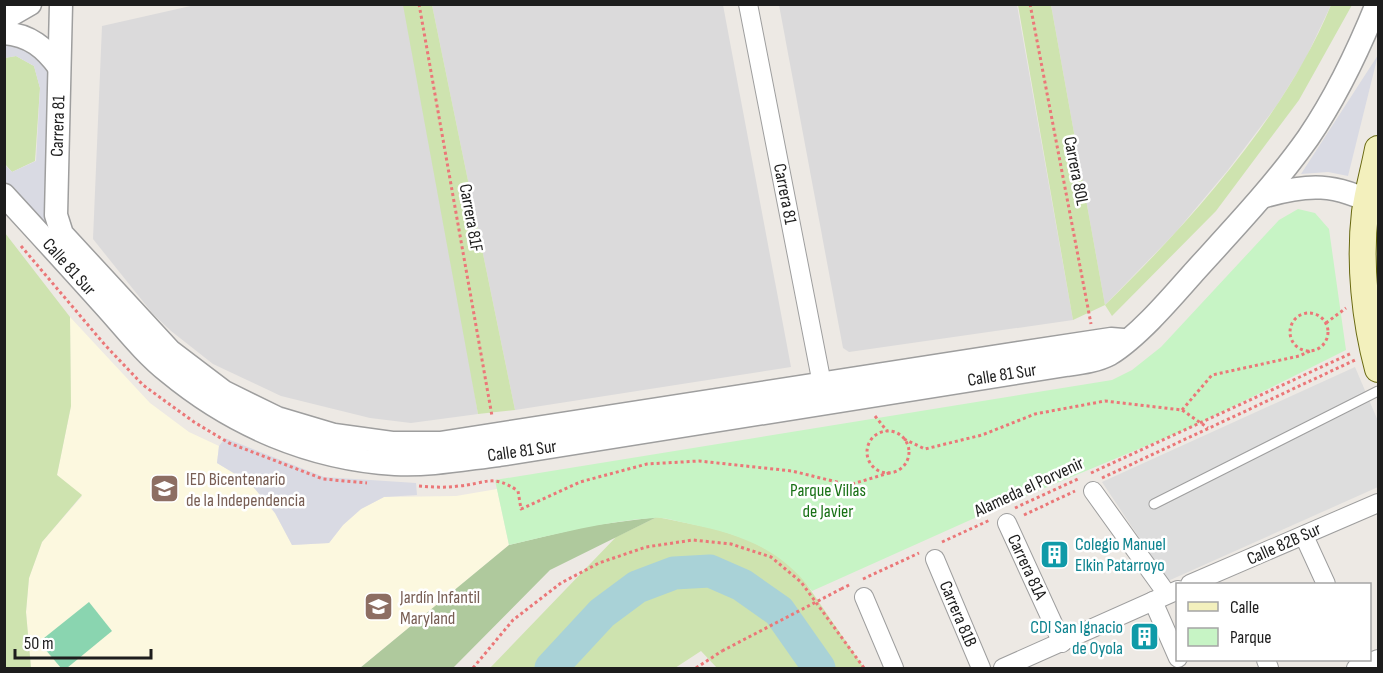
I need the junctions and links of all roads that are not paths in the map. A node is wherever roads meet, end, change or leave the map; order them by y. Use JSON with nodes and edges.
{"nodes":[{"id":1,"x":30,"y":4,"type":"edge"},
{"id":2,"x":748,"y":4,"type":"edge"},
{"id":3,"x":1377,"y":4,"type":"edge"},
{"id":4,"x":67,"y":6,"type":"edge"},
{"id":5,"x":4,"y":19,"type":"edge"},
{"id":6,"x":4,"y":33,"type":"edge"},
{"id":7,"x":59,"y":67,"type":"junction"},
{"id":8,"x":1377,"y":160,"type":"edge"},
{"id":9,"x":4,"y":195,"type":"edge"},
{"id":10,"x":1262,"y":197,"type":"junction"},
{"id":11,"x":1373,"y":203,"type":"edge"},
{"id":12,"x":70,"y":243,"type":"joint"},
{"id":13,"x":1127,"y":340,"type":"junction"},
{"id":14,"x":1370,"y":357,"type":"edge"},
{"id":15,"x":822,"y":384,"type":"junction"},
{"id":16,"x":1378,"y":391,"type":"edge"},
{"id":17,"x":1090,"y":487,"type":"road end"},
{"id":18,"x":1378,"y":503,"type":"edge"},
{"id":19,"x":1154,"y":504,"type":"dead end"},
{"id":20,"x":1004,"y":517,"type":"road end"},
{"id":21,"x":1304,"y":536,"type":"junction"},
{"id":22,"x":932,"y":552,"type":"road end"},
{"id":23,"x":1230,"y":577,"type":"edge"},
{"id":24,"x":1200,"y":583,"type":"edge"},
{"id":25,"x":1325,"y":583,"type":"edge"},
{"id":26,"x":1166,"y":595,"type":"edge"},
{"id":27,"x":864,"y":597,"type":"dead end"},
{"id":28,"x":1062,"y":643,"type":"junction"},
{"id":29,"x":1176,"y":648,"type":"edge"},
{"id":30,"x":894,"y":669,"type":"edge"},
{"id":31,"x":981,"y":669,"type":"edge"},
{"id":32,"x":1003,"y":669,"type":"edge"}],
"edges":[{"from":1,"to":5,"type":"street"},
{"from":2,"to":15,"type":"street","name":"Carrera 81"},
{"from":3,"to":10,"type":"street","name":"Calle 81 Sur"},
{"from":4,"to":7,"type":"street","name":"Carrera 81"},
{"from":6,"to":7,"type":"street"},
{"from":7,"to":12,"type":"street","name":"Carrera 81"},
{"from":8,"to":11,"type":"main road"},
{"from":9,"to":13,"type":"street","name":"Calle 81 Sur"},
{"from":10,"to":11,"type":"street"},
{"from":10,"to":13,"type":"street","name":"Calle 81 Sur"},
{"from":11,"to":14,"type":"main road"},
{"from":12,"to":15,"type":"street","name":"Calle 81 Sur"},
{"from":13,"to":15,"type":"street","name":"Calle 81 Sur"},
{"from":16,"to":19,"type":"lane"},
{"from":17,"to":26,"type":"street"},
{"from":18,"to":21,"type":"street","name":"Calle 82B Sur"},
{"from":20,"to":28,"type":"street","name":"Carrera 81A"},
{"from":21,"to":23,"type":"street","name":"Calle 82B Sur"},
{"from":21,"to":25,"type":"street"},
{"from":22,"to":31,"type":"street","name":"Carrera 81B"},
{"from":23,"to":24,"type":"street","name":"Calle 82B Sur"},
{"from":26,"to":28,"type":"street"},
{"from":26,"to":29,"type":"street"},
{"from":27,"to":30,"type":"street"},
{"from":28,"to":32,"type":"street"}]}
